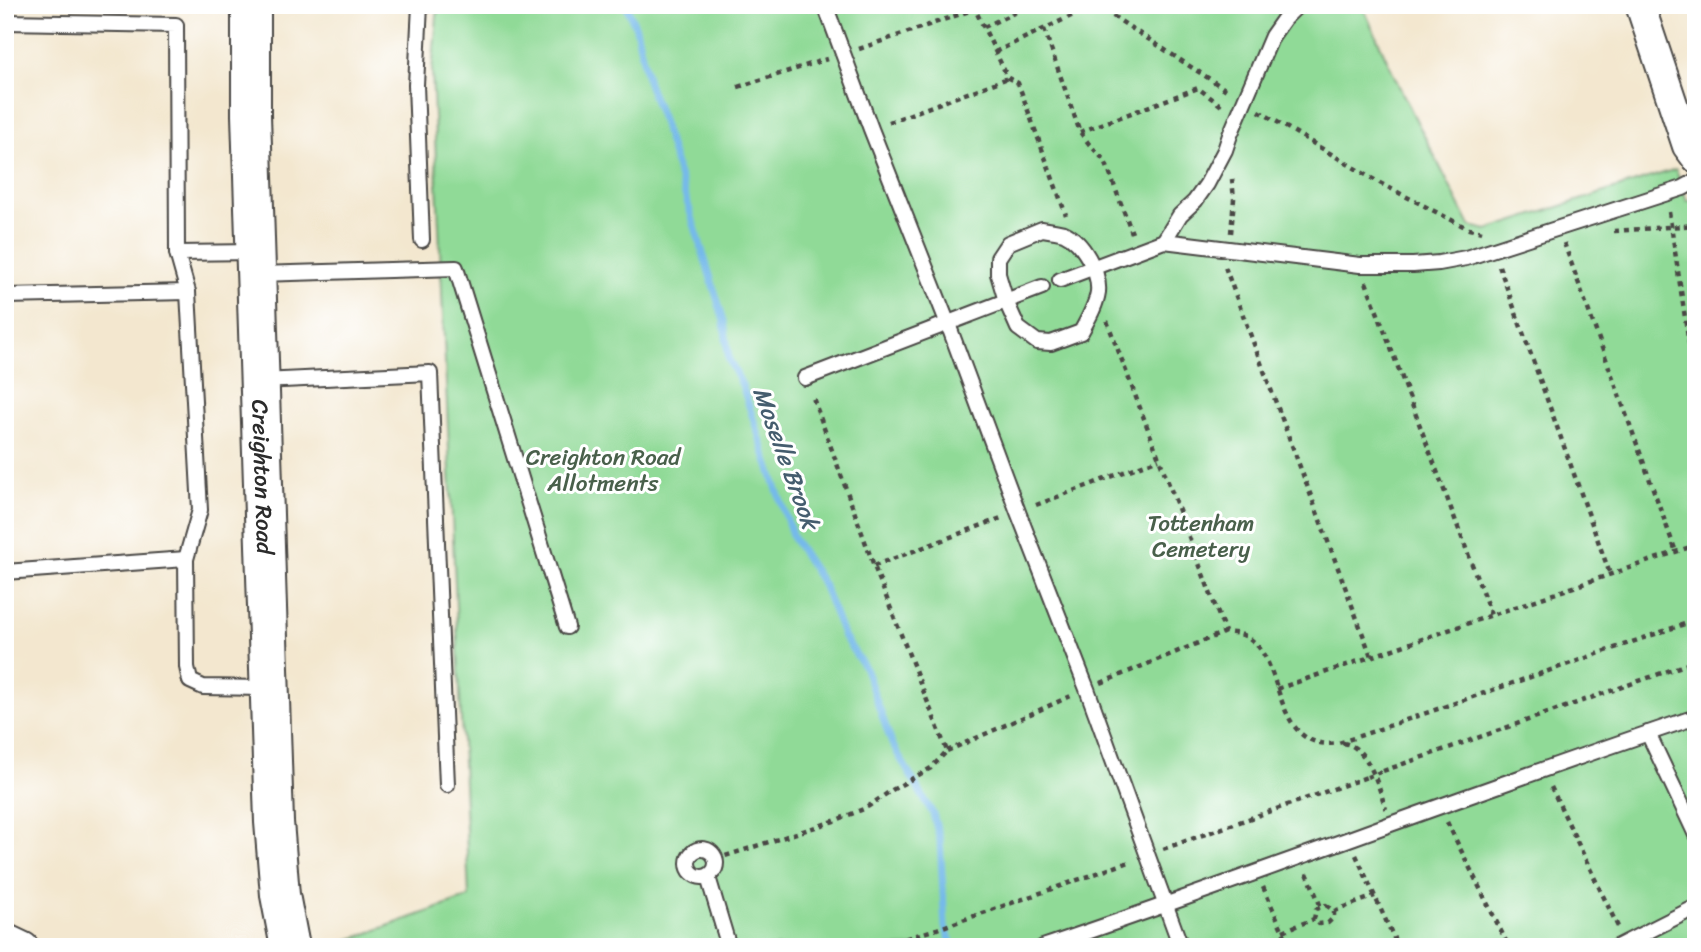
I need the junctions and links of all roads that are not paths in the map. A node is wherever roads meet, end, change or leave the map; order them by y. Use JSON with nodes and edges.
{"nodes":[{"id":1,"x":251,"y":5,"type":"edge"},
{"id":2,"x":420,"y":5,"type":"edge"},
{"id":3,"x":825,"y":5,"type":"edge"},
{"id":4,"x":1298,"y":5,"type":"edge"},
{"id":5,"x":1640,"y":5,"type":"edge"},
{"id":6,"x":5,"y":22,"type":"edge"},
{"id":7,"x":1696,"y":158,"type":"edge"},
{"id":8,"x":1696,"y":181,"type":"edge"},
{"id":9,"x":422,"y":240,"type":"dead end"},
{"id":10,"x":1164,"y":240,"type":"junction"},
{"id":11,"x":177,"y":253,"type":"junction"},
{"id":12,"x":257,"y":263,"type":"junction"},
{"id":13,"x":1094,"y":267,"type":"junction"},
{"id":14,"x":1060,"y":280,"type":"dead end"},
{"id":15,"x":1042,"y":286,"type":"dead end"},
{"id":16,"x":188,"y":292,"type":"junction"},
{"id":17,"x":5,"y":296,"type":"edge"},
{"id":18,"x":1006,"y":301,"type":"junction"},
{"id":19,"x":948,"y":324,"type":"junction"},
{"id":20,"x":805,"y":378,"type":"road end"},
{"id":21,"x":261,"y":381,"type":"junction"},
{"id":22,"x":186,"y":559,"type":"junction"},
{"id":23,"x":5,"y":572,"type":"edge"},
{"id":24,"x":567,"y":627,"type":"dead end"},
{"id":25,"x":269,"y":688,"type":"junction"},
{"id":26,"x":1696,"y":717,"type":"edge"},
{"id":27,"x":1648,"y":733,"type":"junction"},
{"id":28,"x":447,"y":785,"type":"dead end"},
{"id":29,"x":1696,"y":835,"type":"edge"},
{"id":30,"x":708,"y":877,"type":"junction"},
{"id":31,"x":1166,"y":906,"type":"junction"},
{"id":32,"x":1696,"y":907,"type":"edge"},
{"id":33,"x":5,"y":938,"type":"edge"},
{"id":34,"x":1621,"y":944,"type":"edge"},
{"id":35,"x":24,"y":947,"type":"edge"},
{"id":36,"x":290,"y":947,"type":"edge"},
{"id":37,"x":729,"y":947,"type":"edge"},
{"id":38,"x":1043,"y":947,"type":"edge"},
{"id":39,"x":1181,"y":947,"type":"edge"}],
"edges":[{"from":1,"to":12,"type":"street","name":"Creighton Road"},
{"from":2,"to":9,"type":"lane"},
{"from":3,"to":19,"type":"lane"},
{"from":4,"to":10,"type":"lane"},
{"from":5,"to":7,"type":"street"},
{"from":6,"to":11,"type":"lane"},
{"from":8,"to":10,"type":"lane"},
{"from":10,"to":13,"type":"lane"},
{"from":11,"to":12,"type":"lane"},
{"from":11,"to":16,"type":"lane"},
{"from":12,"to":21,"type":"street","name":"Creighton Road"},
{"from":12,"to":24,"type":"lane"},
{"from":13,"to":14,"type":"lane"},
{"from":13,"to":18,"type":"lane"},
{"from":13,"to":18,"type":"lane"},
{"from":15,"to":18,"type":"lane"},
{"from":16,"to":17,"type":"lane"},
{"from":16,"to":22,"type":"lane"},
{"from":18,"to":19,"type":"lane"},
{"from":19,"to":20,"type":"lane"},
{"from":19,"to":31,"type":"lane"},
{"from":21,"to":25,"type":"street","name":"Creighton Road"},
{"from":21,"to":28,"type":"lane"},
{"from":22,"to":23,"type":"lane"},
{"from":22,"to":25,"type":"lane"},
{"from":25,"to":36,"type":"street","name":"Creighton Road"},
{"from":26,"to":27,"type":"lane"},
{"from":27,"to":29,"type":"lane"},
{"from":27,"to":31,"type":"lane"},
{"from":30,"to":30,"type":"lane"},
{"from":30,"to":37,"type":"lane"},
{"from":31,"to":38,"type":"lane"},
{"from":31,"to":39,"type":"lane"},
{"from":32,"to":34,"type":"lane"},
{"from":33,"to":35,"type":"street"}]}
